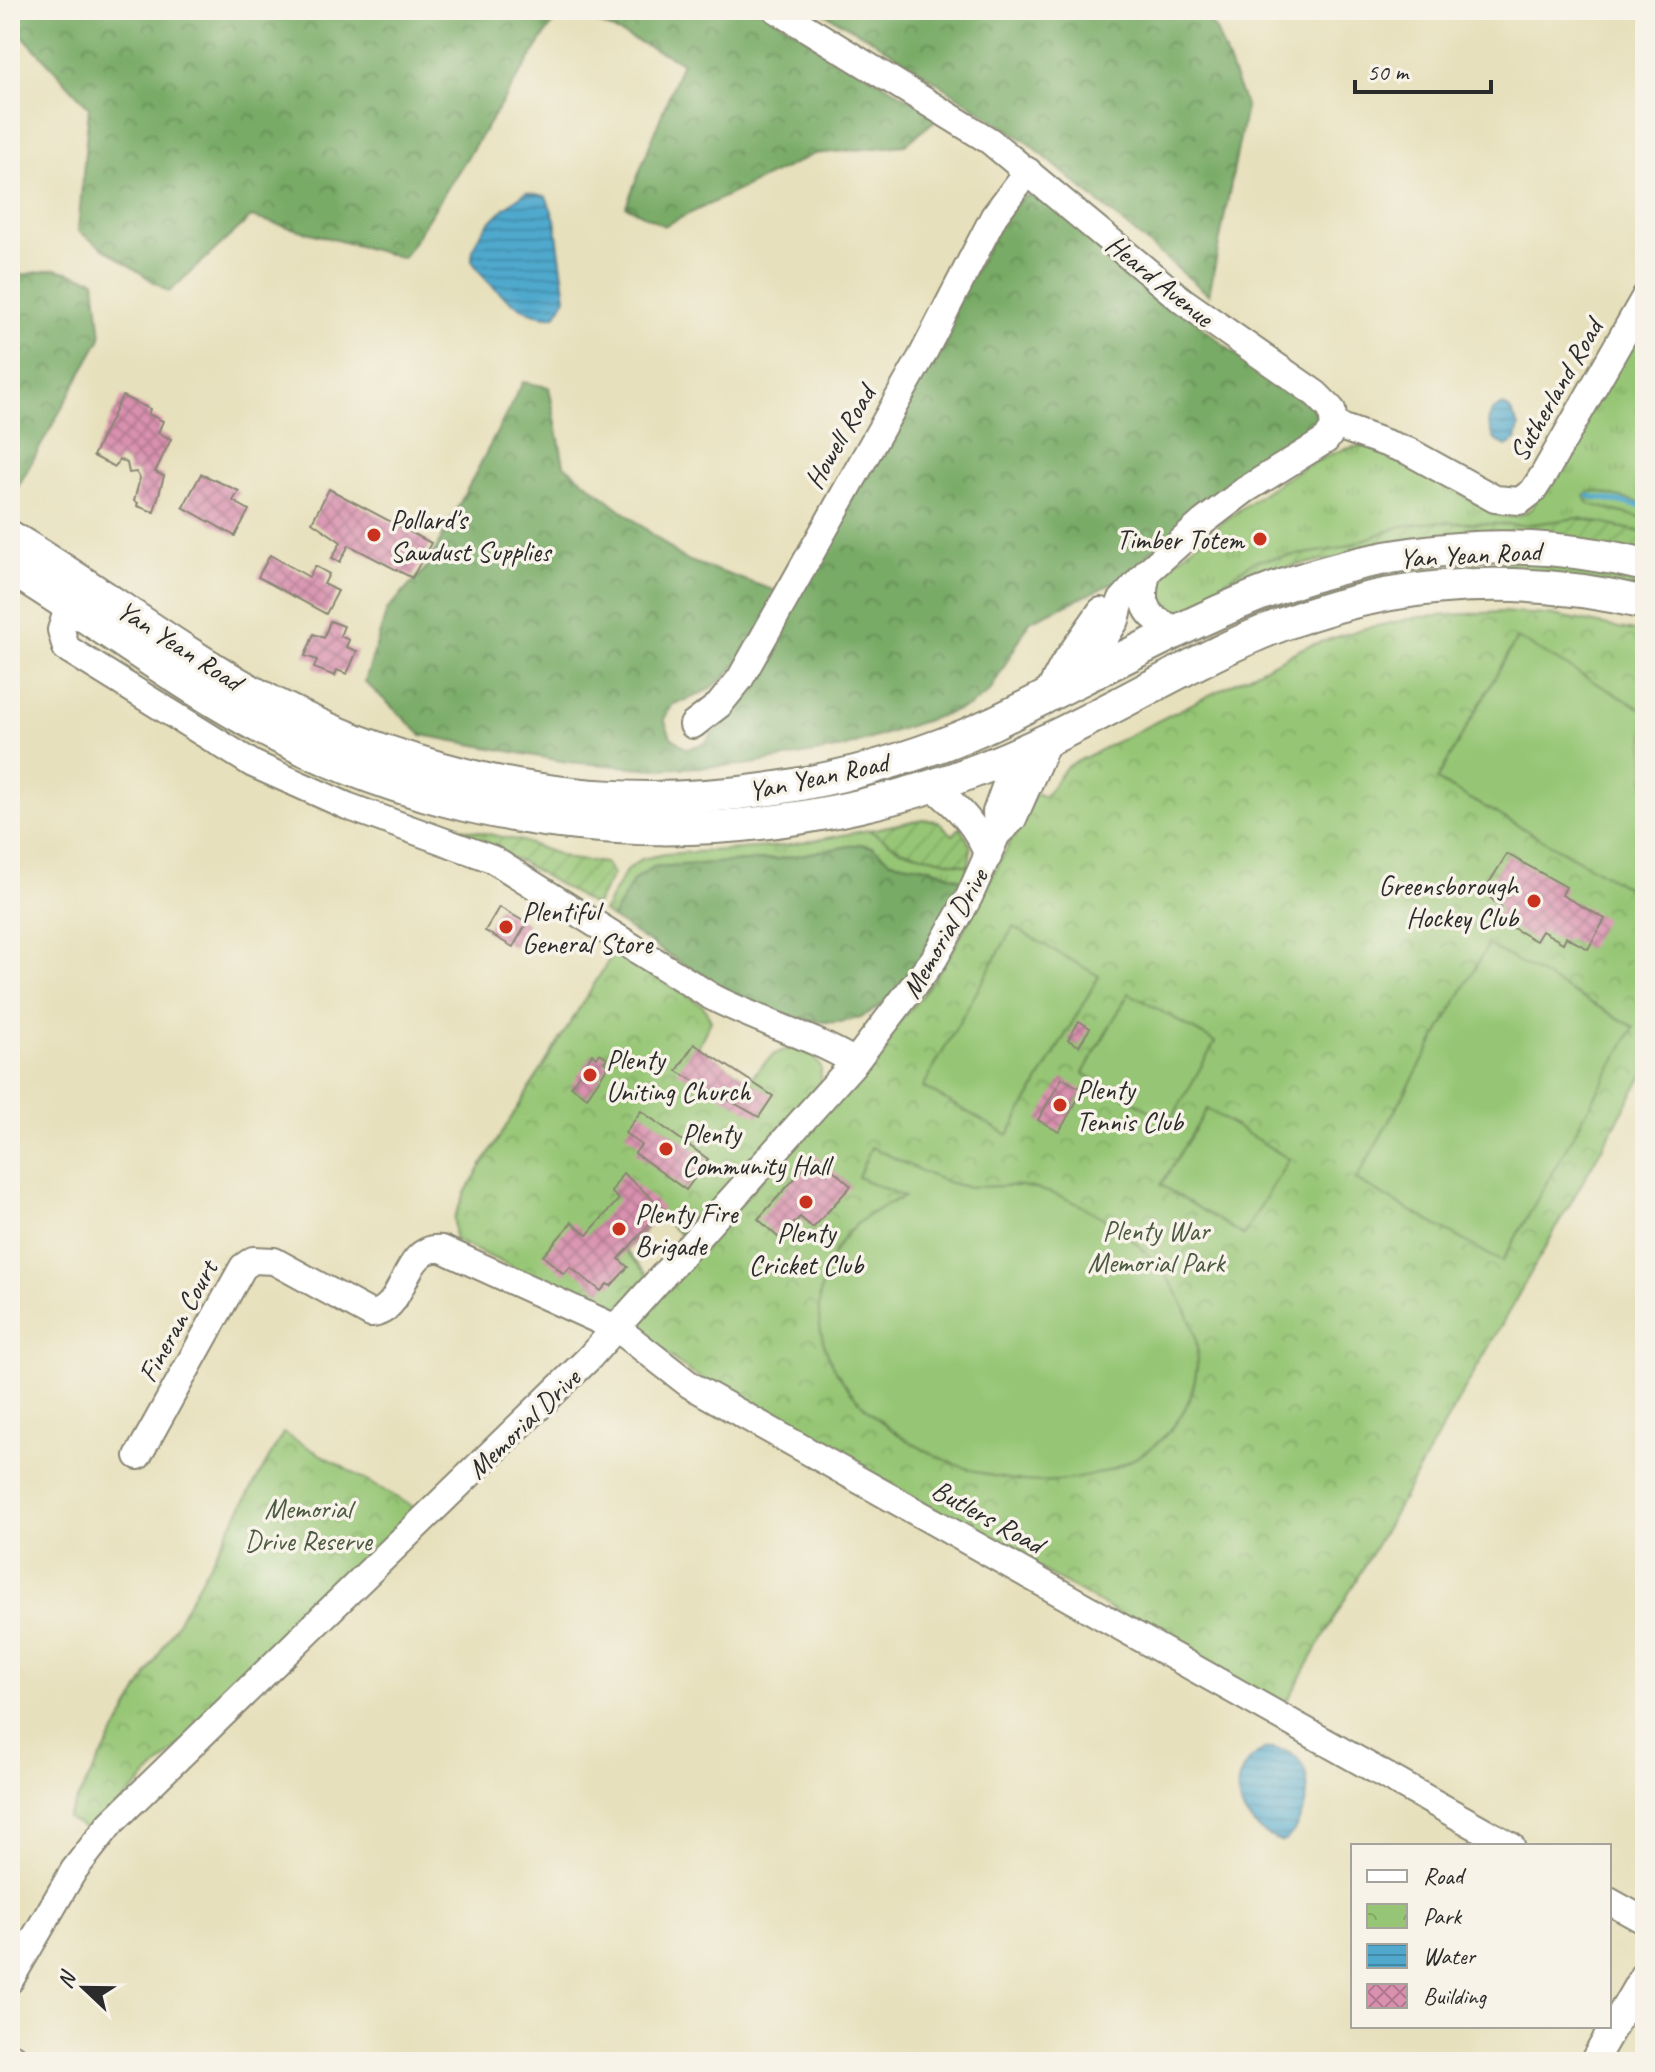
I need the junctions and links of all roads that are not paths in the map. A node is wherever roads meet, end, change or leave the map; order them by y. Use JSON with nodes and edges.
{"nodes":[{"id":1,"x":777,"y":10,"type":"edge"},
{"id":2,"x":1028,"y":171,"type":"junction"},
{"id":3,"x":1645,"y":297,"type":"edge"},
{"id":4,"x":1335,"y":425,"type":"junction"},
{"id":5,"x":10,"y":537,"type":"edge"},
{"id":6,"x":1645,"y":565,"type":"edge"},
{"id":7,"x":10,"y":568,"type":"edge"},
{"id":8,"x":1148,"y":571,"type":"junction"},
{"id":9,"x":1121,"y":601,"type":"junction"},
{"id":10,"x":1645,"y":603,"type":"edge"},
{"id":11,"x":69,"y":605,"type":"junction"},
{"id":12,"x":1183,"y":631,"type":"junction"},
{"id":13,"x":1078,"y":681,"type":"junction"},
{"id":14,"x":1044,"y":701,"type":"junction"},
{"id":15,"x":693,"y":725,"type":"dead end"},
{"id":16,"x":1048,"y":740,"type":"junction"},
{"id":17,"x":1017,"y":754,"type":"junction"},
{"id":18,"x":933,"y":787,"type":"junction"},
{"id":19,"x":992,"y":845,"type":"junction"},
{"id":20,"x":862,"y":1054,"type":"junction"},
{"id":21,"x":433,"y":1248,"type":"joint"},
{"id":22,"x":618,"y":1329,"type":"junction"},
{"id":23,"x":138,"y":1456,"type":"dead end"},
{"id":24,"x":1507,"y":1844,"type":"edge"},
{"id":25,"x":1611,"y":1902,"type":"edge"},
{"id":26,"x":1645,"y":1921,"type":"edge"},
{"id":27,"x":1645,"y":1972,"type":"edge"},
{"id":28,"x":10,"y":1980,"type":"edge"},
{"id":29,"x":1593,"y":2062,"type":"edge"}],
"edges":[{"from":1,"to":2,"type":"street","name":"Heard Avenue"},
{"from":2,"to":4,"type":"street","name":"Heard Avenue"},
{"from":2,"to":15,"type":"street","name":"Howell Road"},
{"from":3,"to":4,"type":"street","name":"Sutherland Road"},
{"from":4,"to":8,"type":"street"},
{"from":5,"to":14,"type":"main road","name":"Yan Yean Road"},
{"from":6,"to":12,"type":"main road","name":"Yan Yean Road"},
{"from":7,"to":11,"type":"main road","name":"Yan Yean Road"},
{"from":8,"to":9,"type":"street"},
{"from":8,"to":12,"type":"street"},
{"from":9,"to":13,"type":"street"},
{"from":9,"to":14,"type":"street"},
{"from":10,"to":16,"type":"main road","name":"Yan Yean Road"},
{"from":11,"to":18,"type":"main road","name":"Yan Yean Road"},
{"from":11,"to":20,"type":"street"},
{"from":12,"to":13,"type":"main road","name":"Yan Yean Road"},
{"from":13,"to":14,"type":"main road","name":"Yan Yean Road"},
{"from":13,"to":16,"type":"main road","name":"Memorial Drive"},
{"from":14,"to":17,"type":"main road"},
{"from":16,"to":17,"type":"main road","name":"Yan Yean Road"},
{"from":16,"to":19,"type":"street","name":"Memorial Drive"},
{"from":17,"to":18,"type":"main road","name":"Yan Yean Road"},
{"from":17,"to":19,"type":"street","name":"Memorial Drive"},
{"from":18,"to":19,"type":"street"},
{"from":19,"to":20,"type":"street","name":"Memorial Drive"},
{"from":20,"to":22,"type":"street","name":"Memorial Drive"},
{"from":21,"to":22,"type":"street","name":"Butlers Road"},
{"from":21,"to":23,"type":"street","name":"Fineran Court"},
{"from":22,"to":24,"type":"street","name":"Butlers Road"},
{"from":22,"to":28,"type":"street","name":"Memorial Drive"},
{"from":25,"to":26,"type":"street"},
{"from":27,"to":29,"type":"street"}]}
